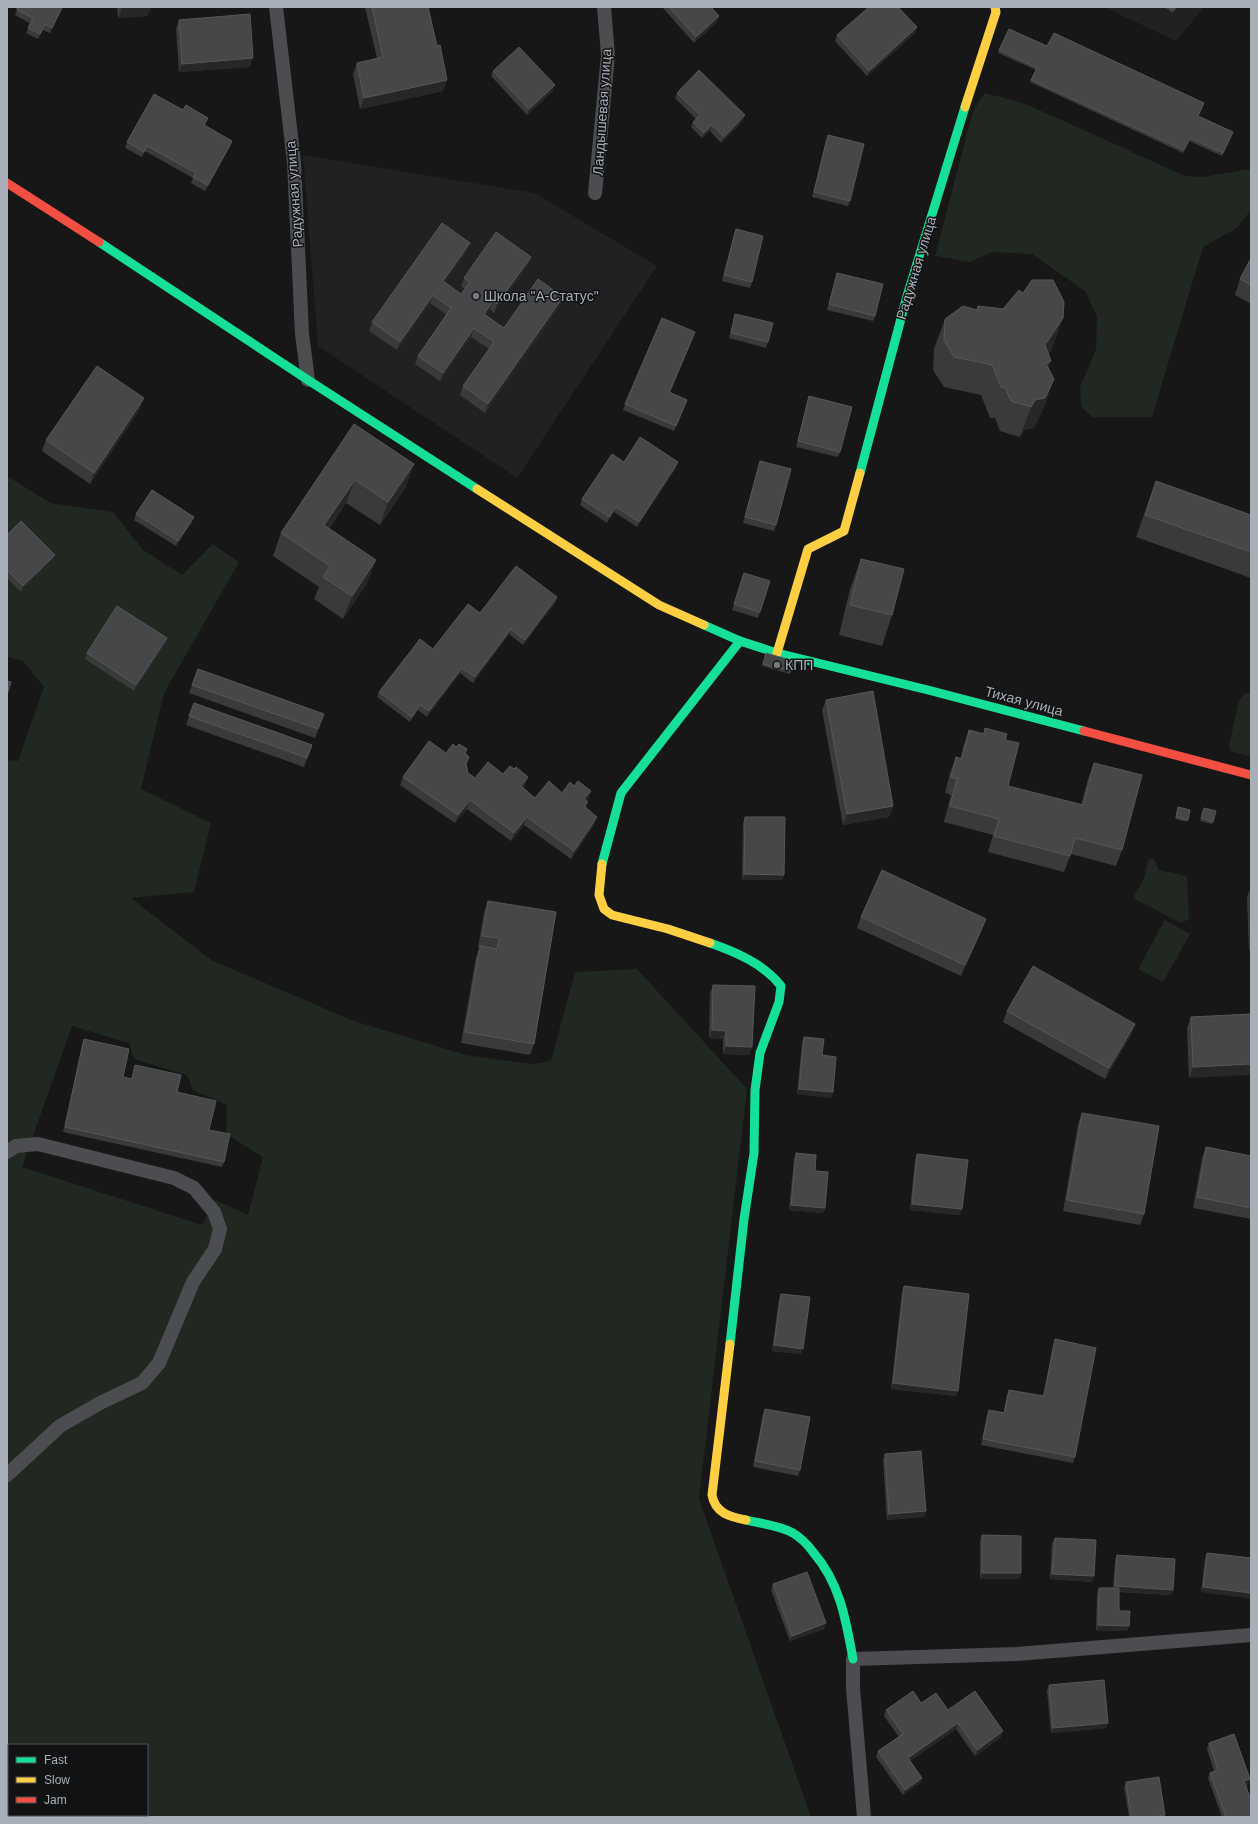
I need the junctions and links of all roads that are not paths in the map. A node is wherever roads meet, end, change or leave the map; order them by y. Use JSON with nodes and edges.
{"nodes":[{"id":1,"x":276,"y":7,"type":"edge"},
{"id":2,"x":604,"y":7,"type":"edge"},
{"id":3,"x":994,"y":7,"type":"edge"},
{"id":4,"x":7,"y":183,"type":"edge"},
{"id":5,"x":595,"y":193,"type":"dead end"},
{"id":6,"x":308,"y":380,"type":"junction"},
{"id":7,"x":740,"y":641,"type":"junction"},
{"id":8,"x":776,"y":653,"type":"junction"},
{"id":9,"x":1251,"y":775,"type":"edge"},
{"id":10,"x":7,"y":1152,"type":"edge"},
{"id":11,"x":7,"y":1475,"type":"edge"},
{"id":12,"x":1251,"y":1635,"type":"edge"},
{"id":13,"x":853,"y":1659,"type":"junction"},
{"id":14,"x":864,"y":1817,"type":"edge"}],
"edges":[{"from":1,"to":6,"type":"street","name":"Радужная улица"},
{"from":2,"to":5,"type":"street","name":"Ландышевая улица"},
{"from":3,"to":8,"type":"street","name":"Радужная улица"},
{"from":4,"to":6,"type":"street","name":"Тихая улица"},
{"from":6,"to":7,"type":"street","name":"Тихая улица"},
{"from":7,"to":8,"type":"street","name":"Тихая улица"},
{"from":7,"to":13,"type":"street"},
{"from":8,"to":9,"type":"street","name":"Тихая улица"},
{"from":10,"to":11,"type":"street"},
{"from":12,"to":13,"type":"street"},
{"from":13,"to":14,"type":"street"}]}
